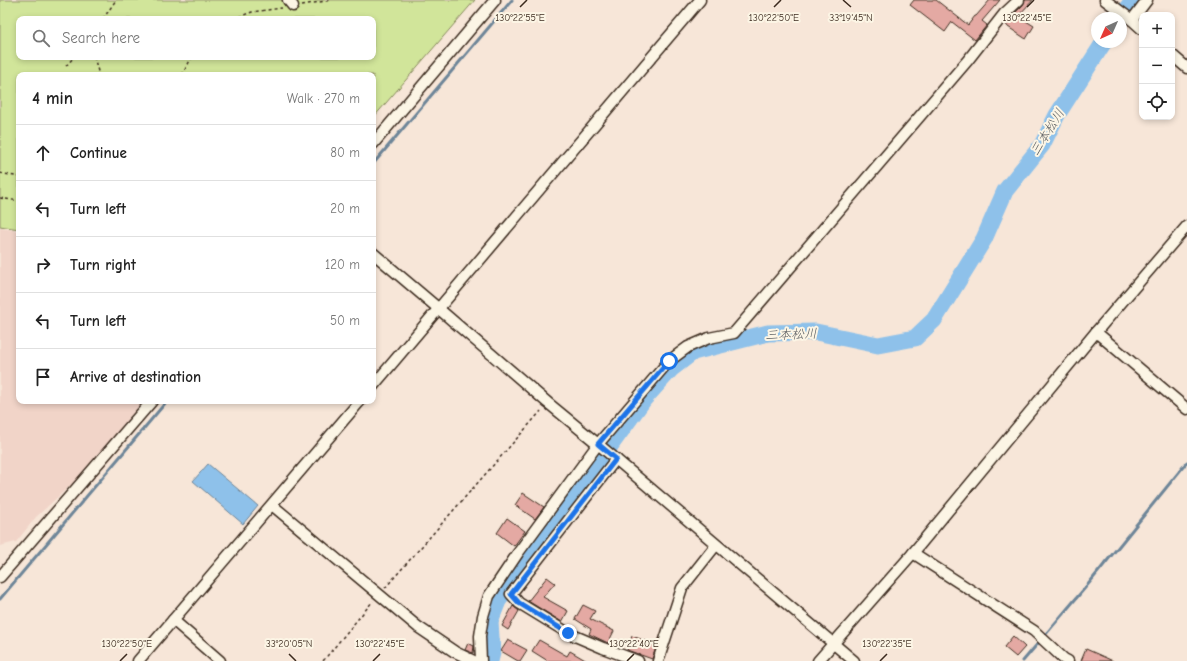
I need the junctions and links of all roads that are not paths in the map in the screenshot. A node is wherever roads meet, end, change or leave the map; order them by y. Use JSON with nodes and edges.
{"nodes":[{"id":1,"x":495,"y":0,"type":"edge"},
{"id":2,"x":700,"y":0,"type":"edge"},
{"id":3,"x":1019,"y":0,"type":"edge"},
{"id":4,"x":1105,"y":0,"type":"edge"},
{"id":5,"x":1147,"y":0,"type":"edge"},
{"id":6,"x":1132,"y":20,"type":"junction"},
{"id":7,"x":1139,"y":26,"type":"edge"},
{"id":8,"x":1175,"y":58,"type":"edge"},
{"id":9,"x":1187,"y":68,"type":"edge"},
{"id":10,"x":376,"y":140,"type":"edge"},
{"id":11,"x":1187,"y":226,"type":"edge"},
{"id":12,"x":376,"y":256,"type":"edge"},
{"id":13,"x":439,"y":309,"type":"junction"},
{"id":14,"x":1096,"y":332,"type":"junction"},
{"id":15,"x":376,"y":382,"type":"edge"},
{"id":16,"x":149,"y":404,"type":"edge"},
{"id":17,"x":357,"y":404,"type":"edge"},
{"id":18,"x":1187,"y":409,"type":"edge"},
{"id":19,"x":598,"y":444,"type":"junction"},
{"id":20,"x":616,"y":459,"type":"junction"},
{"id":21,"x":272,"y":505,"type":"junction"},
{"id":22,"x":716,"y":545,"type":"junction"},
{"id":23,"x":913,"y":553,"type":"junction"},
{"id":24,"x":1,"y":575,"type":"edge"},
{"id":25,"x":173,"y":620,"type":"junction"},
{"id":26,"x":833,"y":643,"type":"junction"},
{"id":27,"x":138,"y":661,"type":"edge"},
{"id":28,"x":220,"y":661,"type":"edge"},
{"id":29,"x":474,"y":661,"type":"edge"},
{"id":30,"x":481,"y":661,"type":"edge"},
{"id":31,"x":638,"y":661,"type":"edge"},
{"id":32,"x":658,"y":661,"type":"edge"},
{"id":33,"x":818,"y":661,"type":"edge"},
{"id":34,"x":854,"y":661,"type":"edge"},
{"id":35,"x":1068,"y":661,"type":"edge"}],
"edges":[{"from":1,"to":10,"type":"street"},
{"from":2,"to":13,"type":"street"},
{"from":3,"to":19,"type":"street"},
{"from":4,"to":6,"type":"street"},
{"from":5,"to":6,"type":"street"},
{"from":6,"to":7,"type":"street"},
{"from":8,"to":9,"type":"street"},
{"from":11,"to":14,"type":"street"},
{"from":12,"to":13,"type":"street"},
{"from":13,"to":15,"type":"street"},
{"from":13,"to":19,"type":"street"},
{"from":14,"to":18,"type":"street"},
{"from":14,"to":23,"type":"street"},
{"from":16,"to":24,"type":"street"},
{"from":17,"to":21,"type":"street"},
{"from":19,"to":20,"type":"street"},
{"from":19,"to":30,"type":"street"},
{"from":20,"to":22,"type":"street"},
{"from":20,"to":31,"type":"street"},
{"from":21,"to":25,"type":"street"},
{"from":21,"to":29,"type":"street"},
{"from":22,"to":26,"type":"street"},
{"from":22,"to":32,"type":"street"},
{"from":23,"to":26,"type":"street"},
{"from":23,"to":35,"type":"street"},
{"from":25,"to":27,"type":"street"},
{"from":25,"to":28,"type":"street"},
{"from":26,"to":33,"type":"street"},
{"from":26,"to":34,"type":"street"}]}
